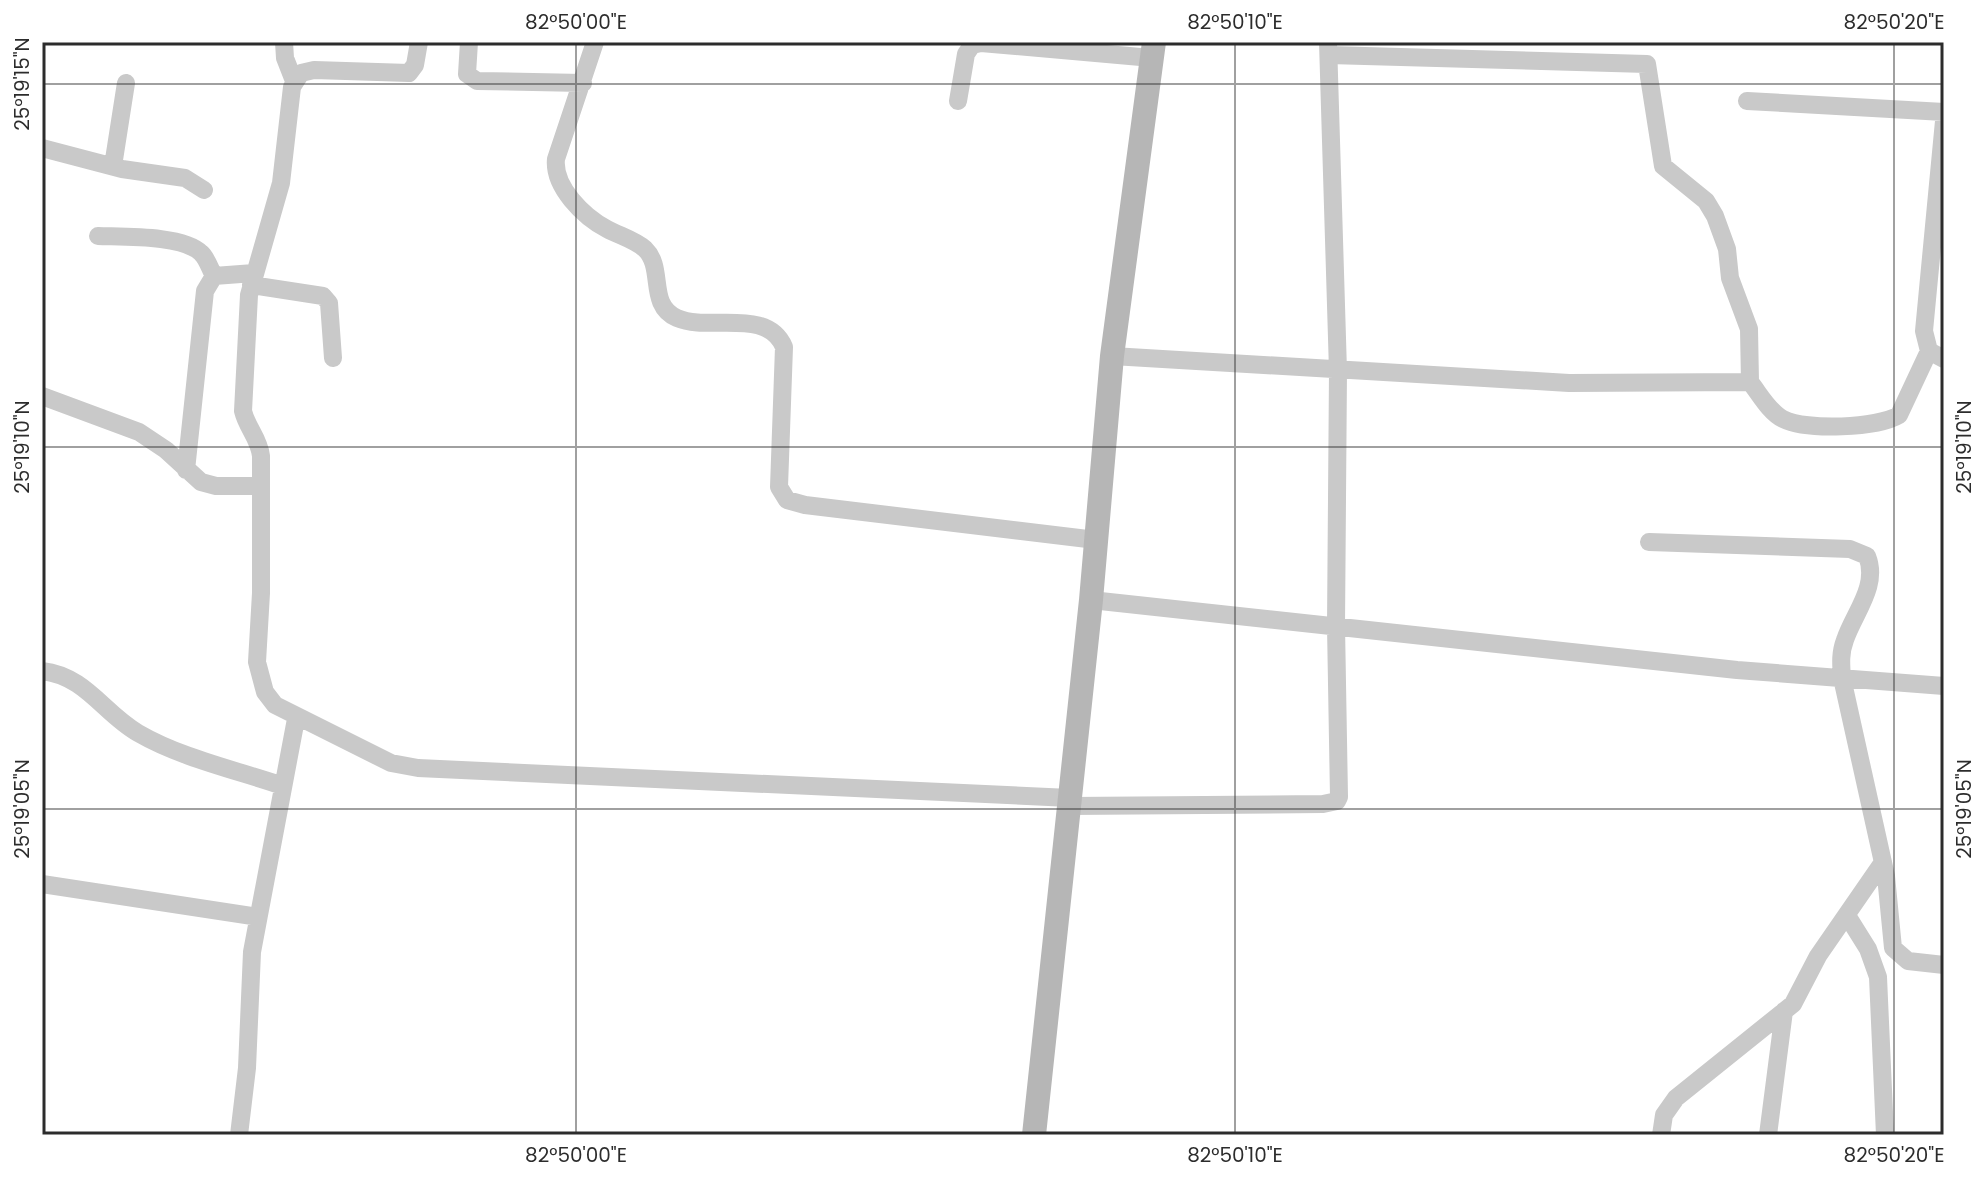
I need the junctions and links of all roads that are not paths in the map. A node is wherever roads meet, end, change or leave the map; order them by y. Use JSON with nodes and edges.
{"nodes":[{"id":1,"x":284,"y":42,"type":"edge"},
{"id":2,"x":419,"y":42,"type":"edge"},
{"id":3,"x":469,"y":42,"type":"edge"},
{"id":4,"x":595,"y":42,"type":"edge"},
{"id":5,"x":1329,"y":49,"type":"edge"},
{"id":6,"x":1153,"y":50,"type":"edge"},
{"id":7,"x":294,"y":81,"type":"junction"},
{"id":8,"x":126,"y":83,"type":"dead end"},
{"id":9,"x":583,"y":83,"type":"junction"},
{"id":10,"x":958,"y":101,"type":"dead end"},
{"id":11,"x":1747,"y":101,"type":"dead end"},
{"id":12,"x":1944,"y":112,"type":"edge"},
{"id":13,"x":1944,"y":121,"type":"edge"},
{"id":14,"x":42,"y":148,"type":"edge"},
{"id":15,"x":113,"y":166,"type":"junction"},
{"id":16,"x":204,"y":190,"type":"dead end"},
{"id":17,"x":98,"y":236,"type":"dead end"},
{"id":18,"x":214,"y":276,"type":"junction"},
{"id":19,"x":253,"y":279,"type":"junction"},
{"id":20,"x":1937,"y":355,"type":"edge"},
{"id":21,"x":1112,"y":356,"type":"junction"},
{"id":22,"x":333,"y":358,"type":"dead end"},
{"id":23,"x":1338,"y":371,"type":"junction"},
{"id":24,"x":1750,"y":382,"type":"junction"},
{"id":25,"x":42,"y":396,"type":"edge"},
{"id":26,"x":186,"y":470,"type":"junction"},
{"id":27,"x":261,"y":486,"type":"junction"},
{"id":28,"x":1096,"y":540,"type":"junction"},
{"id":29,"x":1649,"y":542,"type":"dead end"},
{"id":30,"x":1091,"y":600,"type":"junction"},
{"id":31,"x":1336,"y":626,"type":"junction"},
{"id":32,"x":42,"y":671,"type":"edge"},
{"id":33,"x":1842,"y":678,"type":"junction"},
{"id":34,"x":1944,"y":686,"type":"edge"},
{"id":35,"x":296,"y":719,"type":"junction"},
{"id":36,"x":283,"y":786,"type":"junction"},
{"id":37,"x":1070,"y":802,"type":"junction"},
{"id":38,"x":1883,"y":862,"type":"junction"},
{"id":39,"x":42,"y":884,"type":"edge"},
{"id":40,"x":258,"y":917,"type":"junction"},
{"id":41,"x":1848,"y":917,"type":"junction"},
{"id":42,"x":1944,"y":965,"type":"edge"},
{"id":43,"x":1784,"y":1011,"type":"junction"},
{"id":44,"x":239,"y":1135,"type":"edge"},
{"id":45,"x":1034,"y":1135,"type":"edge"},
{"id":46,"x":1661,"y":1135,"type":"edge"},
{"id":47,"x":1768,"y":1135,"type":"edge"},
{"id":48,"x":1885,"y":1135,"type":"edge"}],
"edges":[{"from":1,"to":7,"type":"street"},
{"from":2,"to":7,"type":"street"},
{"from":3,"to":9,"type":"street"},
{"from":4,"to":9,"type":"street"},
{"from":5,"to":23,"type":"street"},
{"from":5,"to":24,"type":"street"},
{"from":6,"to":10,"type":"street"},
{"from":6,"to":21,"type":"street"},
{"from":7,"to":19,"type":"street"},
{"from":8,"to":15,"type":"street"},
{"from":9,"to":28,"type":"street"},
{"from":11,"to":12,"type":"street"},
{"from":13,"to":20,"type":"street"},
{"from":14,"to":15,"type":"street"},
{"from":15,"to":16,"type":"street"},
{"from":17,"to":18,"type":"street"},
{"from":18,"to":19,"type":"street"},
{"from":18,"to":26,"type":"street"},
{"from":19,"to":22,"type":"street"},
{"from":19,"to":27,"type":"street"},
{"from":20,"to":24,"type":"street"},
{"from":21,"to":23,"type":"street"},
{"from":21,"to":28,"type":"street"},
{"from":23,"to":24,"type":"street"},
{"from":23,"to":31,"type":"street"},
{"from":25,"to":26,"type":"street"},
{"from":26,"to":27,"type":"street"},
{"from":27,"to":35,"type":"street"},
{"from":28,"to":30,"type":"street"},
{"from":29,"to":33,"type":"street"},
{"from":30,"to":31,"type":"street"},
{"from":30,"to":37,"type":"street"},
{"from":31,"to":33,"type":"street"},
{"from":31,"to":37,"type":"street"},
{"from":32,"to":36,"type":"street"},
{"from":33,"to":34,"type":"street"},
{"from":33,"to":38,"type":"street"},
{"from":35,"to":36,"type":"street"},
{"from":35,"to":37,"type":"street"},
{"from":36,"to":40,"type":"street"},
{"from":37,"to":45,"type":"street"},
{"from":38,"to":41,"type":"street"},
{"from":38,"to":42,"type":"street"},
{"from":39,"to":40,"type":"street"},
{"from":40,"to":44,"type":"street"},
{"from":41,"to":43,"type":"street"},
{"from":41,"to":48,"type":"street"},
{"from":43,"to":46,"type":"street"},
{"from":43,"to":47,"type":"street"}]}
